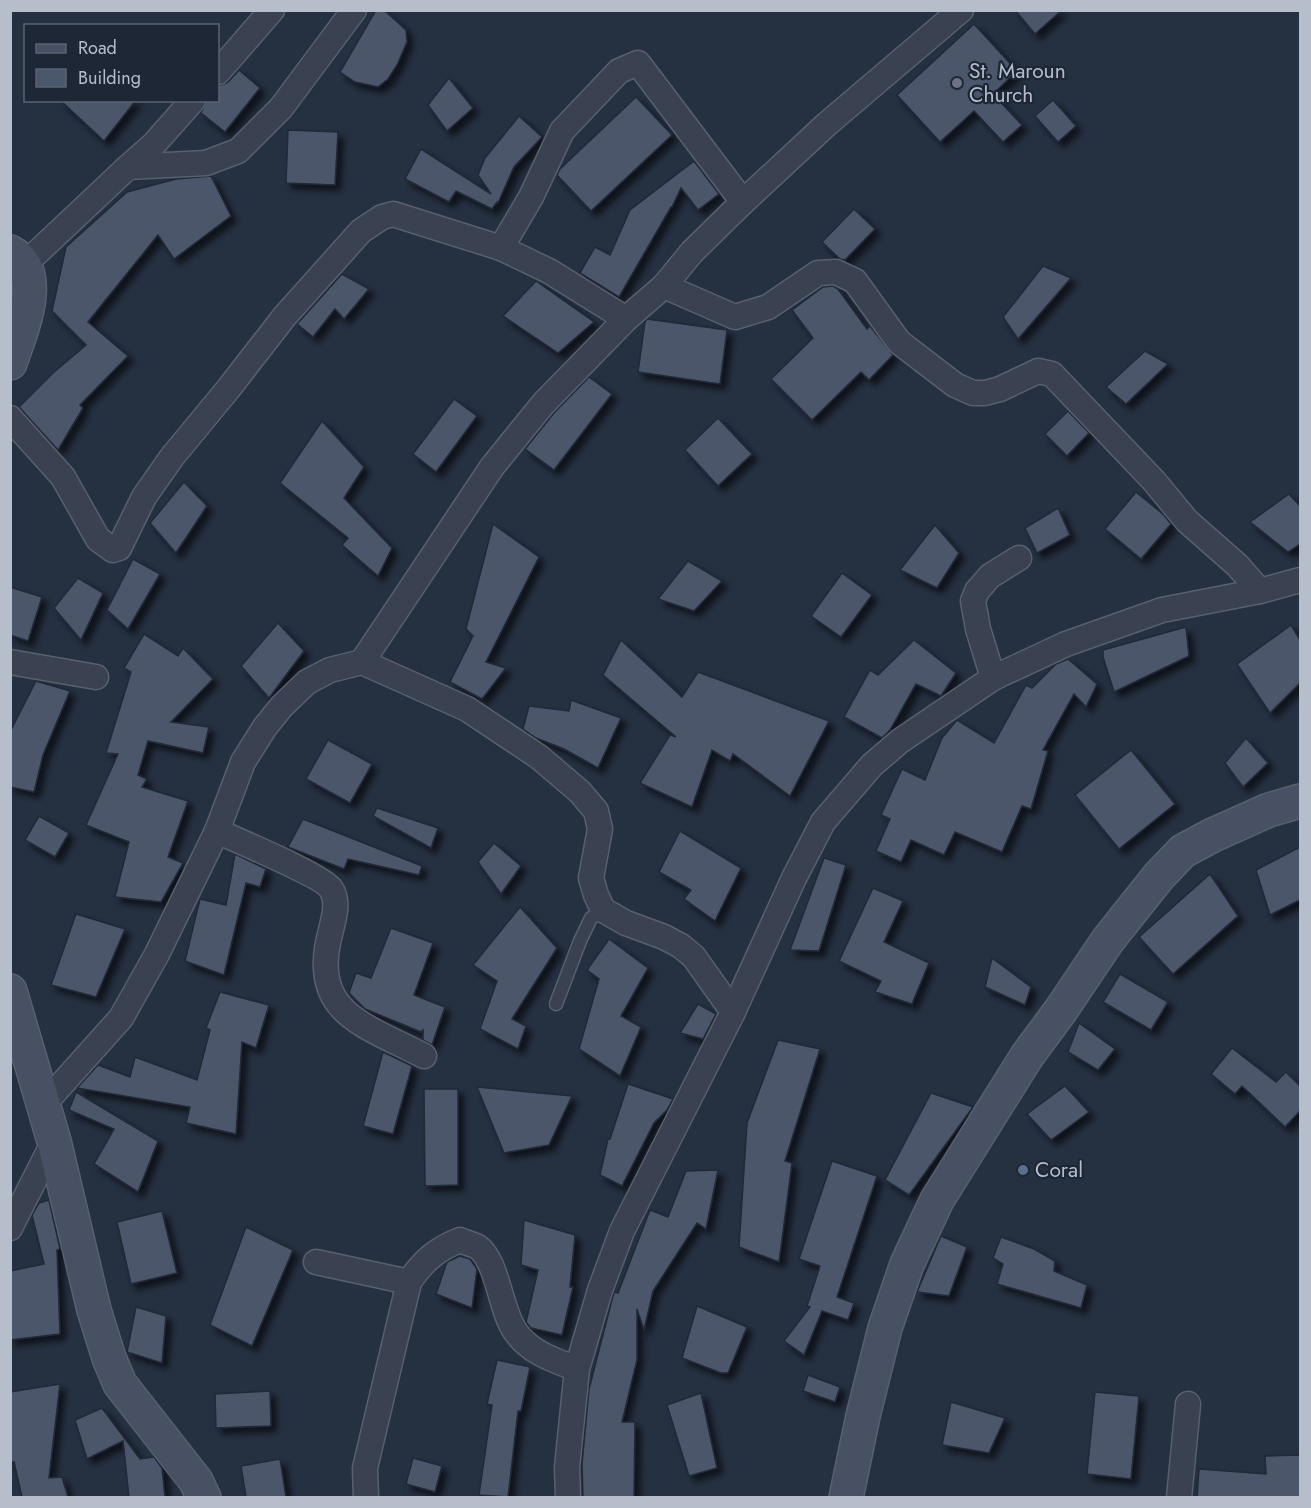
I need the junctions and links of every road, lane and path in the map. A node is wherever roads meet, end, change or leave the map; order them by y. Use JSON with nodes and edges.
{"nodes":[{"id":1,"x":272,"y":10,"type":"edge"},
{"id":2,"x":354,"y":10,"type":"edge"},
{"id":3,"x":961,"y":10,"type":"edge"},
{"id":4,"x":219,"y":71,"type":"edge"},
{"id":5,"x":191,"y":102,"type":"edge"},
{"id":6,"x":128,"y":167,"type":"junction"},
{"id":7,"x":743,"y":202,"type":"junction"},
{"id":8,"x":501,"y":248,"type":"junction"},
{"id":9,"x":18,"y":258,"type":"edge"},
{"id":10,"x":664,"y":286,"type":"junction"},
{"id":11,"x":626,"y":319,"type":"junction"},
{"id":12,"x":10,"y":363,"type":"edge"},
{"id":13,"x":10,"y":418,"type":"edge"},
{"id":14,"x":1019,"y":558,"type":"dead end"},
{"id":15,"x":1300,"y":580,"type":"edge"},
{"id":16,"x":1260,"y":591,"type":"junction"},
{"id":17,"x":10,"y":662,"type":"edge"},
{"id":18,"x":362,"y":662,"type":"junction"},
{"id":19,"x":96,"y":677,"type":"dead end"},
{"id":20,"x":993,"y":678,"type":"junction"},
{"id":21,"x":1300,"y":801,"type":"edge"},
{"id":22,"x":217,"y":831,"type":"junction"},
{"id":23,"x":603,"y":910,"type":"junction"},
{"id":24,"x":10,"y":991,"type":"edge"},
{"id":25,"x":556,"y":1004,"type":"dead end"},
{"id":26,"x":733,"y":1012,"type":"junction"},
{"id":27,"x":424,"y":1056,"type":"dead end"},
{"id":28,"x":44,"y":1104,"type":"junction"},
{"id":29,"x":54,"y":1141,"type":"junction"},
{"id":30,"x":10,"y":1228,"type":"edge"},
{"id":31,"x":316,"y":1262,"type":"dead end"},
{"id":32,"x":409,"y":1282,"type":"junction"},
{"id":33,"x":577,"y":1369,"type":"junction"},
{"id":34,"x":1188,"y":1404,"type":"dead end"},
{"id":35,"x":204,"y":1497,"type":"edge"},
{"id":36,"x":366,"y":1497,"type":"edge"},
{"id":37,"x":568,"y":1497,"type":"edge"},
{"id":38,"x":846,"y":1497,"type":"edge"},
{"id":39,"x":1179,"y":1497,"type":"edge"}],
"edges":[{"from":1,"to":4,"type":"street"},
{"from":2,"to":6,"type":"street"},
{"from":3,"to":7,"type":"street"},
{"from":5,"to":6,"type":"street"},
{"from":6,"to":9,"type":"street"},
{"from":7,"to":8,"type":"street"},
{"from":7,"to":10,"type":"street"},
{"from":8,"to":11,"type":"street"},
{"from":8,"to":13,"type":"street"},
{"from":9,"to":12,"type":"street"},
{"from":10,"to":11,"type":"street"},
{"from":10,"to":16,"type":"street"},
{"from":11,"to":18,"type":"street"},
{"from":14,"to":20,"type":"street"},
{"from":15,"to":16,"type":"street"},
{"from":16,"to":20,"type":"street"},
{"from":17,"to":19,"type":"street"},
{"from":18,"to":22,"type":"street"},
{"from":18,"to":23,"type":"street"},
{"from":20,"to":26,"type":"street"},
{"from":21,"to":38,"type":"street"},
{"from":22,"to":27,"type":"street"},
{"from":22,"to":28,"type":"street"},
{"from":23,"to":25,"type":"lane"},
{"from":23,"to":26,"type":"street"},
{"from":24,"to":28,"type":"street"},
{"from":26,"to":33,"type":"street"},
{"from":28,"to":29,"type":"street"},
{"from":29,"to":30,"type":"street"},
{"from":29,"to":35,"type":"street"},
{"from":31,"to":32,"type":"street"},
{"from":32,"to":33,"type":"street"},
{"from":32,"to":36,"type":"street"},
{"from":33,"to":37,"type":"street"},
{"from":34,"to":39,"type":"street"}]}
